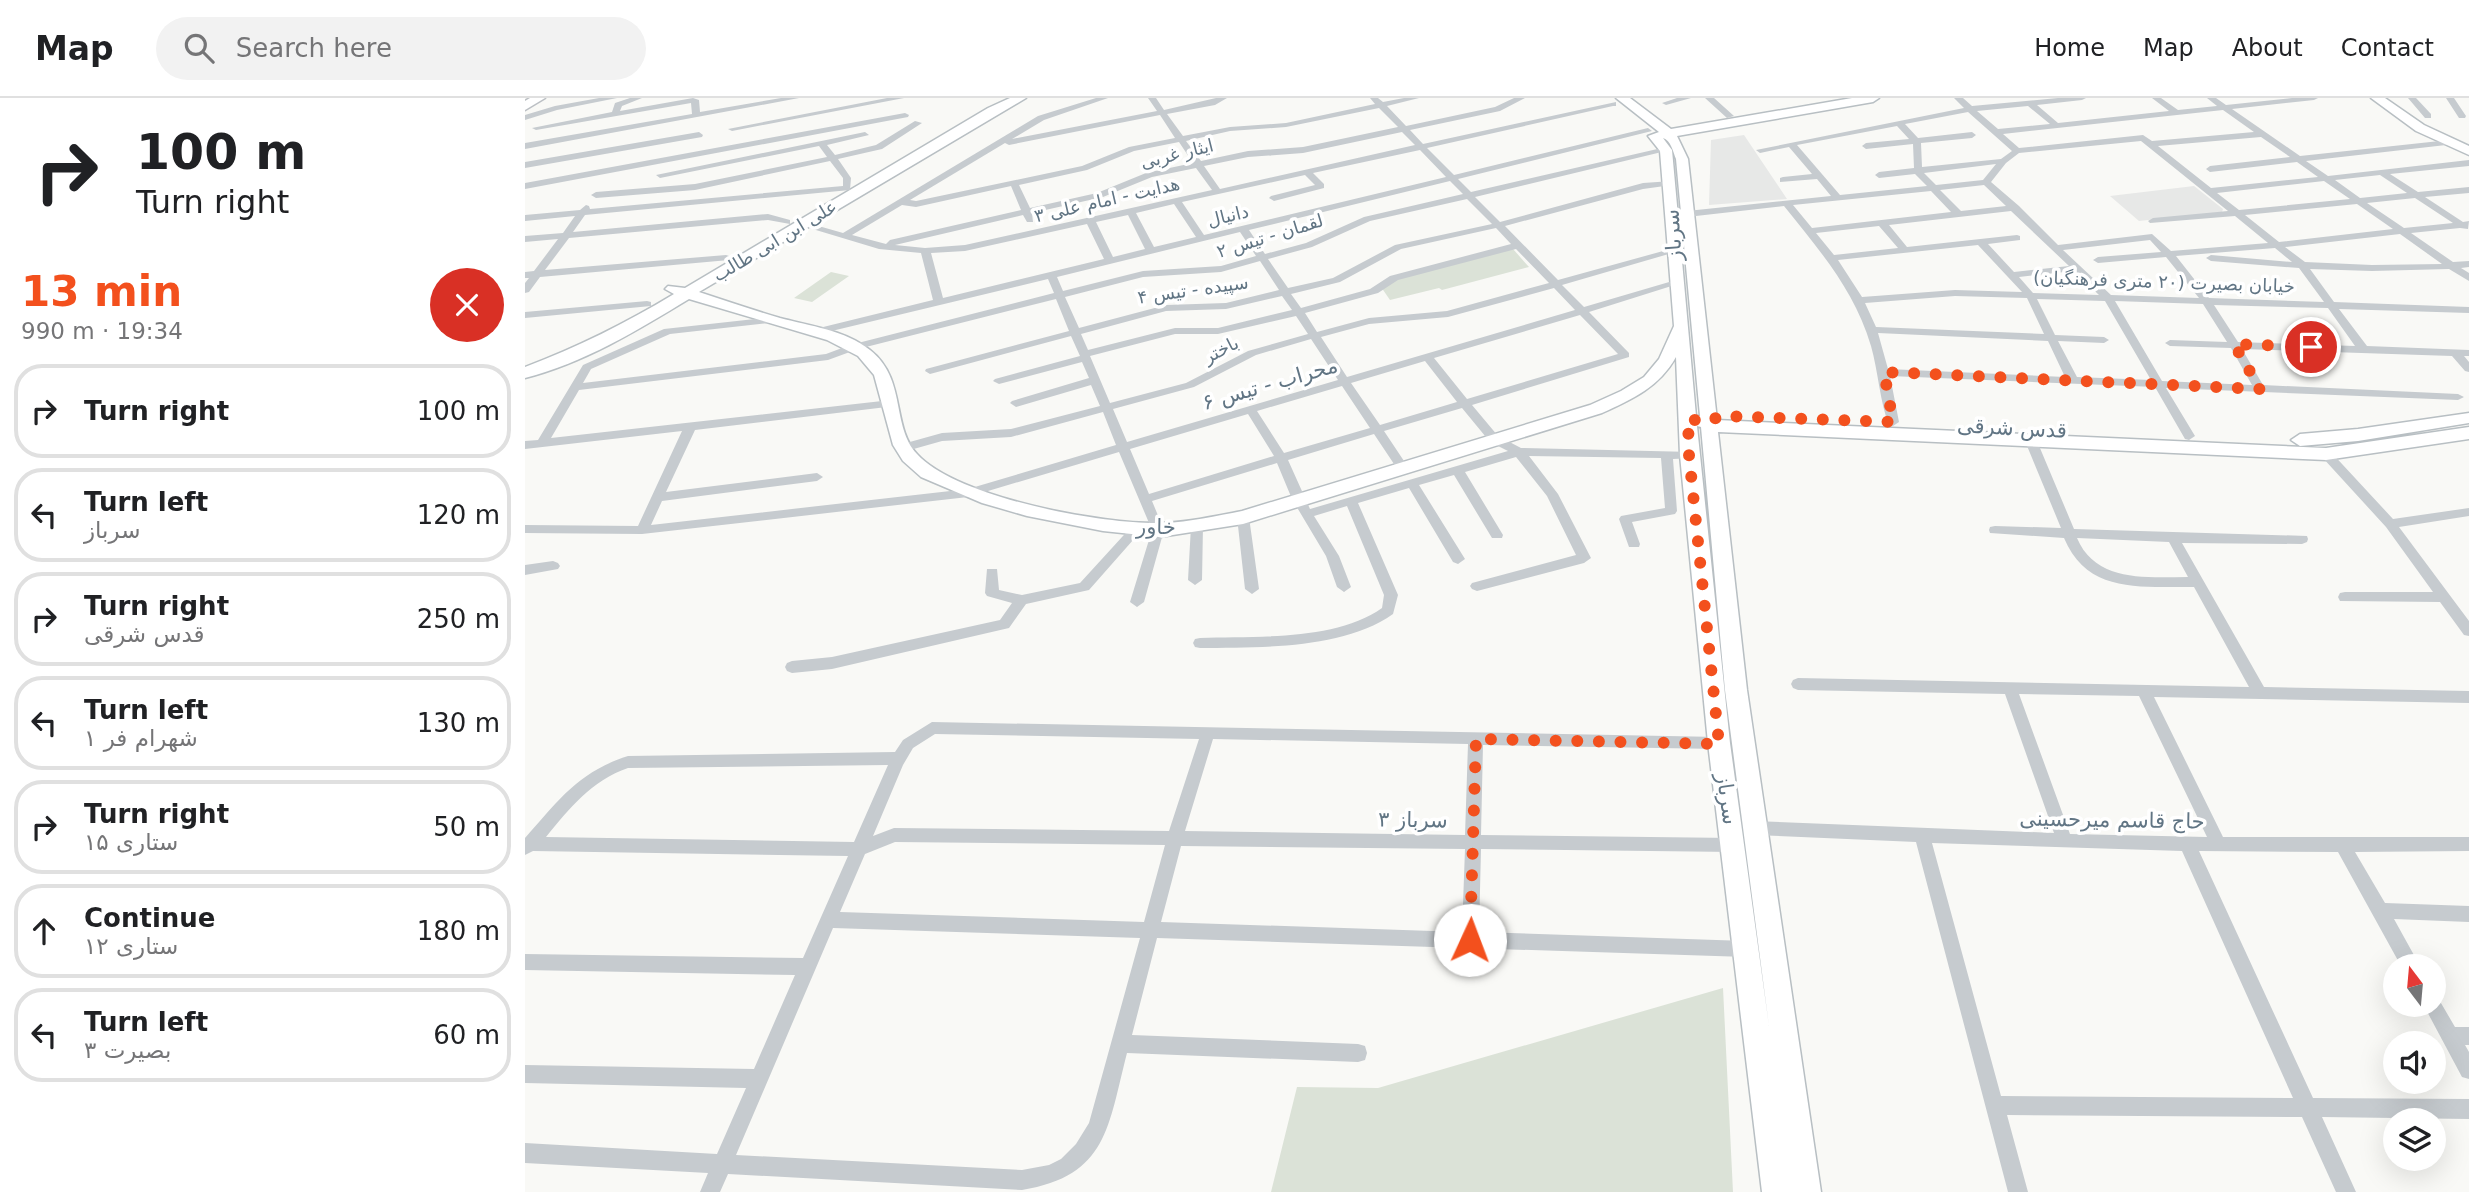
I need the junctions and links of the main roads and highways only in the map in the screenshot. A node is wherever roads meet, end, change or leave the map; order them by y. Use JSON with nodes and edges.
{"nodes":[{"id":1,"x":539,"y":98,"type":"edge"},
{"id":2,"x":525,"y":106,"type":"edge"}],
"edges":[{"from":1,"to":2,"type":"main road"}]}
